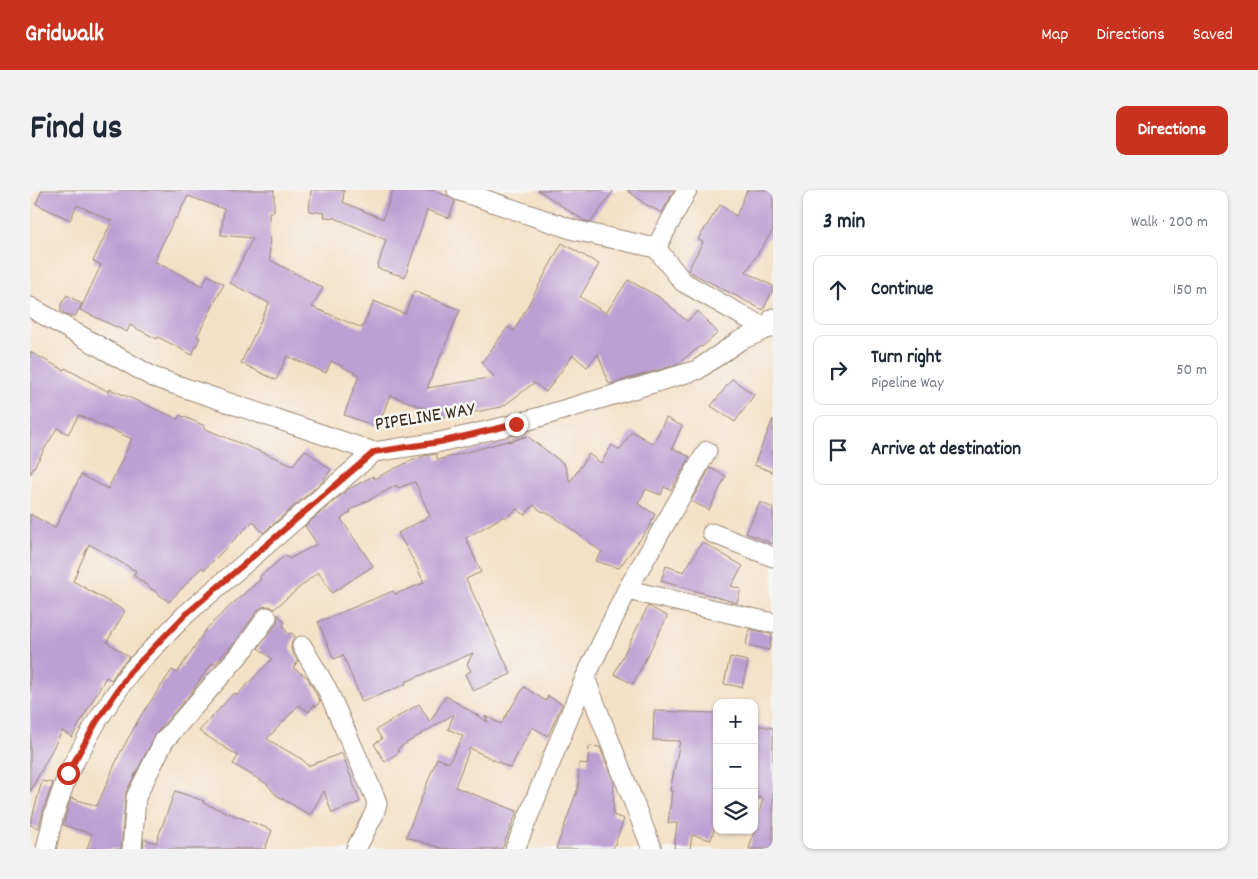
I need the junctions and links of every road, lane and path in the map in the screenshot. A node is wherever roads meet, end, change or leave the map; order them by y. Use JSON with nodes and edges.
{"nodes":[{"id":1,"x":457,"y":190,"type":"edge"},
{"id":2,"x":687,"y":190,"type":"edge"},
{"id":3,"x":656,"y":248,"type":"junction"},
{"id":4,"x":30,"y":307,"type":"edge"},
{"id":5,"x":771,"y":325,"type":"edge"},
{"id":6,"x":707,"y":451,"type":"dead end"},
{"id":7,"x":374,"y":452,"type":"junction"},
{"id":8,"x":712,"y":533,"type":"dead end"},
{"id":9,"x":773,"y":557,"type":"edge"},
{"id":10,"x":627,"y":590,"type":"junction"},
{"id":11,"x":267,"y":617,"type":"dead end"},
{"id":12,"x":773,"y":623,"type":"edge"},
{"id":13,"x":302,"y":646,"type":"dead end"},
{"id":14,"x":585,"y":678,"type":"junction"},
{"id":15,"x":46,"y":849,"type":"edge"},
{"id":16,"x":132,"y":849,"type":"edge"},
{"id":17,"x":356,"y":849,"type":"edge"},
{"id":18,"x":515,"y":849,"type":"edge"},
{"id":19,"x":652,"y":849,"type":"edge"}],
"edges":[{"from":1,"to":3,"type":"street"},
{"from":2,"to":3,"type":"street"},
{"from":3,"to":5,"type":"street"},
{"from":4,"to":7,"type":"street","name":"PIPELINE WAY"},
{"from":5,"to":7,"type":"street","name":"PIPELINE WAY"},
{"from":6,"to":10,"type":"street"},
{"from":7,"to":15,"type":"street"},
{"from":8,"to":9,"type":"street"},
{"from":10,"to":12,"type":"street"},
{"from":10,"to":14,"type":"street"},
{"from":11,"to":16,"type":"street"},
{"from":13,"to":17,"type":"street"},
{"from":14,"to":18,"type":"street"},
{"from":14,"to":19,"type":"street"}]}
